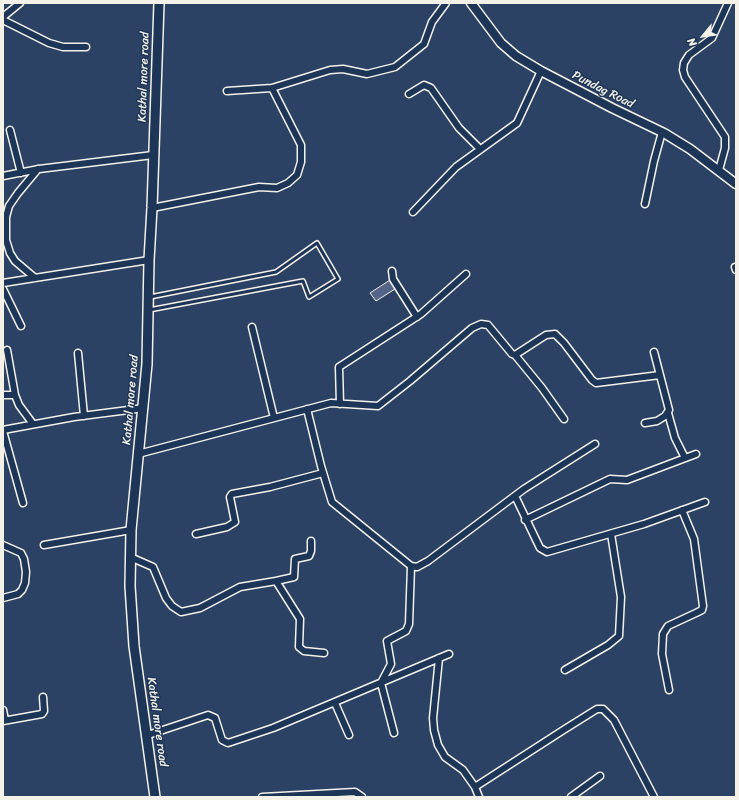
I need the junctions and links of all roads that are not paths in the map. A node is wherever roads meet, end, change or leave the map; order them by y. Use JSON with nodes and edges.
{"nodes":[{"id":1,"x":159,"y":3,"type":"edge"},
{"id":2,"x":446,"y":3,"type":"edge"},
{"id":3,"x":471,"y":3,"type":"edge"},
{"id":4,"x":728,"y":3,"type":"edge"},
{"id":5,"x":16,"y":4,"type":"edge"},
{"id":6,"x":3,"y":19,"type":"edge"},
{"id":7,"x":86,"y":47,"type":"dead end"},
{"id":8,"x":541,"y":71,"type":"junction"},
{"id":9,"x":272,"y":88,"type":"junction"},
{"id":10,"x":227,"y":91,"type":"dead end"},
{"id":11,"x":410,"y":94,"type":"dead end"},
{"id":12,"x":10,"y":130,"type":"dead end"},
{"id":13,"x":662,"y":132,"type":"junction"},
{"id":14,"x":480,"y":149,"type":"junction"},
{"id":15,"x":153,"y":155,"type":"junction"},
{"id":16,"x":39,"y":169,"type":"junction"},
{"id":17,"x":719,"y":170,"type":"junction"},
{"id":18,"x":21,"y":173,"type":"junction"},
{"id":19,"x":3,"y":176,"type":"edge"},
{"id":20,"x":736,"y":184,"type":"edge"},
{"id":21,"x":645,"y":204,"type":"dead end"},
{"id":22,"x":152,"y":208,"type":"junction"},
{"id":23,"x":413,"y":212,"type":"dead end"},
{"id":24,"x":149,"y":260,"type":"junction"},
{"id":25,"x":392,"y":271,"type":"dead end"},
{"id":26,"x":466,"y":274,"type":"dead end"},
{"id":27,"x":35,"y":278,"type":"junction"},
{"id":28,"x":3,"y":283,"type":"edge"},
{"id":29,"x":3,"y":289,"type":"edge"},
{"id":30,"x":148,"y":297,"type":"junction"},
{"id":31,"x":148,"y":310,"type":"junction"},
{"id":32,"x":417,"y":317,"type":"junction"},
{"id":33,"x":21,"y":326,"type":"dead end"},
{"id":34,"x":252,"y":326,"type":"dead end"},
{"id":35,"x":7,"y":350,"type":"dead end"},
{"id":36,"x":654,"y":352,"type":"dead end"},
{"id":37,"x":78,"y":353,"type":"dead end"},
{"id":38,"x":515,"y":354,"type":"junction"},
{"id":39,"x":660,"y":375,"type":"junction"},
{"id":40,"x":3,"y":395,"type":"edge"},
{"id":41,"x":15,"y":395,"type":"junction"},
{"id":42,"x":340,"y":404,"type":"junction"},
{"id":43,"x":144,"y":408,"type":"junction"},
{"id":44,"x":308,"y":409,"type":"junction"},
{"id":45,"x":668,"y":413,"type":"junction"},
{"id":46,"x":84,"y":416,"type":"junction"},
{"id":47,"x":274,"y":418,"type":"junction"},
{"id":48,"x":564,"y":420,"type":"dead end"},
{"id":49,"x":645,"y":423,"type":"dead end"},
{"id":50,"x":33,"y":424,"type":"junction"},
{"id":51,"x":3,"y":430,"type":"edge"},
{"id":52,"x":595,"y":444,"type":"dead end"},
{"id":53,"x":138,"y":454,"type":"junction"},
{"id":54,"x":696,"y":454,"type":"dead end"},
{"id":55,"x":685,"y":458,"type":"junction"},
{"id":56,"x":323,"y":473,"type":"junction"},
{"id":57,"x":515,"y":496,"type":"junction"},
{"id":58,"x":706,"y":502,"type":"dead end"},
{"id":59,"x":23,"y":504,"type":"dead end"},
{"id":60,"x":682,"y":510,"type":"junction"},
{"id":61,"x":525,"y":520,"type":"junction"},
{"id":62,"x":131,"y":530,"type":"junction"},
{"id":63,"x":196,"y":534,"type":"dead end"},
{"id":64,"x":611,"y":534,"type":"junction"},
{"id":65,"x":311,"y":541,"type":"dead end"},
{"id":66,"x":3,"y":545,"type":"edge"},
{"id":67,"x":44,"y":545,"type":"dead end"},
{"id":68,"x":130,"y":557,"type":"junction"},
{"id":69,"x":411,"y":566,"type":"junction"},
{"id":70,"x":276,"y":581,"type":"junction"},
{"id":71,"x":3,"y":598,"type":"edge"},
{"id":72,"x":324,"y":653,"type":"dead end"},
{"id":73,"x":449,"y":654,"type":"dead end"},
{"id":74,"x":438,"y":658,"type":"junction"},
{"id":75,"x":566,"y":670,"type":"dead end"},
{"id":76,"x":381,"y":683,"type":"junction"},
{"id":77,"x":669,"y":690,"type":"dead end"},
{"id":78,"x":43,"y":697,"type":"dead end"},
{"id":79,"x":335,"y":703,"type":"junction"},
{"id":80,"x":3,"y":710,"type":"edge"},
{"id":81,"x":4,"y":721,"type":"edge"},
{"id":82,"x":394,"y":733,"type":"dead end"},
{"id":83,"x":148,"y":735,"type":"junction"},
{"id":84,"x":349,"y":736,"type":"dead end"},
{"id":85,"x":600,"y":776,"type":"dead end"},
{"id":86,"x":475,"y":787,"type":"junction"},
{"id":87,"x":155,"y":797,"type":"edge"},
{"id":88,"x":262,"y":797,"type":"edge"},
{"id":89,"x":362,"y":797,"type":"edge"},
{"id":90,"x":479,"y":797,"type":"edge"},
{"id":91,"x":571,"y":797,"type":"edge"},
{"id":92,"x":654,"y":797,"type":"edge"}],
"edges":[{"from":1,"to":15,"type":"main road","name":"Kathal more road"},
{"from":2,"to":9,"type":"street"},
{"from":3,"to":8,"type":"street","name":"Pundag Road"},
{"from":4,"to":17,"type":"street"},
{"from":5,"to":6,"type":"street"},
{"from":6,"to":7,"type":"street"},
{"from":8,"to":13,"type":"street","name":"Pundag Road"},
{"from":8,"to":14,"type":"street"},
{"from":9,"to":10,"type":"street"},
{"from":9,"to":22,"type":"street"},
{"from":11,"to":14,"type":"street"},
{"from":12,"to":18,"type":"street"},
{"from":13,"to":17,"type":"street","name":"Pundag Road"},
{"from":13,"to":21,"type":"street"},
{"from":14,"to":23,"type":"street"},
{"from":15,"to":16,"type":"street"},
{"from":15,"to":22,"type":"main road","name":"Kathal more road"},
{"from":16,"to":18,"type":"street"},
{"from":16,"to":27,"type":"street"},
{"from":17,"to":20,"type":"street","name":"Pundag Road"},
{"from":18,"to":19,"type":"street"},
{"from":22,"to":24,"type":"main road","name":"Kathal more road"},
{"from":24,"to":27,"type":"street"},
{"from":24,"to":30,"type":"main road","name":"Kathal more road"},
{"from":25,"to":32,"type":"street"},
{"from":26,"to":32,"type":"street"},
{"from":27,"to":28,"type":"street"},
{"from":29,"to":33,"type":"street"},
{"from":30,"to":31,"type":"main road","name":"Kathal more road"},
{"from":30,"to":31,"type":"lane"},
{"from":31,"to":43,"type":"main road","name":"Kathal more road"},
{"from":32,"to":42,"type":"street"},
{"from":34,"to":47,"type":"street"},
{"from":35,"to":41,"type":"street"},
{"from":36,"to":39,"type":"street"},
{"from":37,"to":46,"type":"street"},
{"from":38,"to":39,"type":"street"},
{"from":38,"to":42,"type":"street"},
{"from":38,"to":48,"type":"street"},
{"from":39,"to":45,"type":"street"},
{"from":40,"to":41,"type":"street"},
{"from":41,"to":50,"type":"street"},
{"from":42,"to":44,"type":"street"},
{"from":43,"to":46,"type":"street"},
{"from":43,"to":53,"type":"main road","name":"Kathal more road"},
{"from":44,"to":47,"type":"street"},
{"from":44,"to":56,"type":"street"},
{"from":45,"to":49,"type":"street"},
{"from":45,"to":55,"type":"street"},
{"from":46,"to":50,"type":"street"},
{"from":47,"to":53,"type":"street"},
{"from":50,"to":51,"type":"street"},
{"from":51,"to":59,"type":"street"},
{"from":52,"to":57,"type":"street"},
{"from":53,"to":62,"type":"main road","name":"Kathal more road"},
{"from":54,"to":55,"type":"street"},
{"from":55,"to":61,"type":"street"},
{"from":56,"to":63,"type":"street"},
{"from":56,"to":69,"type":"street"},
{"from":57,"to":61,"type":"street"},
{"from":57,"to":69,"type":"street"},
{"from":58,"to":60,"type":"street"},
{"from":60,"to":64,"type":"street"},
{"from":60,"to":77,"type":"street"},
{"from":61,"to":64,"type":"street"},
{"from":62,"to":67,"type":"street"},
{"from":62,"to":68,"type":"main road","name":"Kathal more road"},
{"from":64,"to":75,"type":"street"},
{"from":65,"to":70,"type":"street"},
{"from":66,"to":71,"type":"street"},
{"from":68,"to":70,"type":"street"},
{"from":68,"to":83,"type":"main road","name":"Kathal more road"},
{"from":69,"to":76,"type":"street"},
{"from":70,"to":72,"type":"street"},
{"from":73,"to":74,"type":"street"},
{"from":74,"to":76,"type":"street"},
{"from":74,"to":86,"type":"street"},
{"from":76,"to":79,"type":"street"},
{"from":76,"to":82,"type":"street"},
{"from":78,"to":81,"type":"street"},
{"from":79,"to":83,"type":"street"},
{"from":79,"to":84,"type":"street"},
{"from":80,"to":81,"type":"street"},
{"from":83,"to":87,"type":"main road","name":"Kathal more road"},
{"from":85,"to":91,"type":"street"},
{"from":86,"to":90,"type":"street"},
{"from":86,"to":92,"type":"street"},
{"from":88,"to":89,"type":"street"}]}
